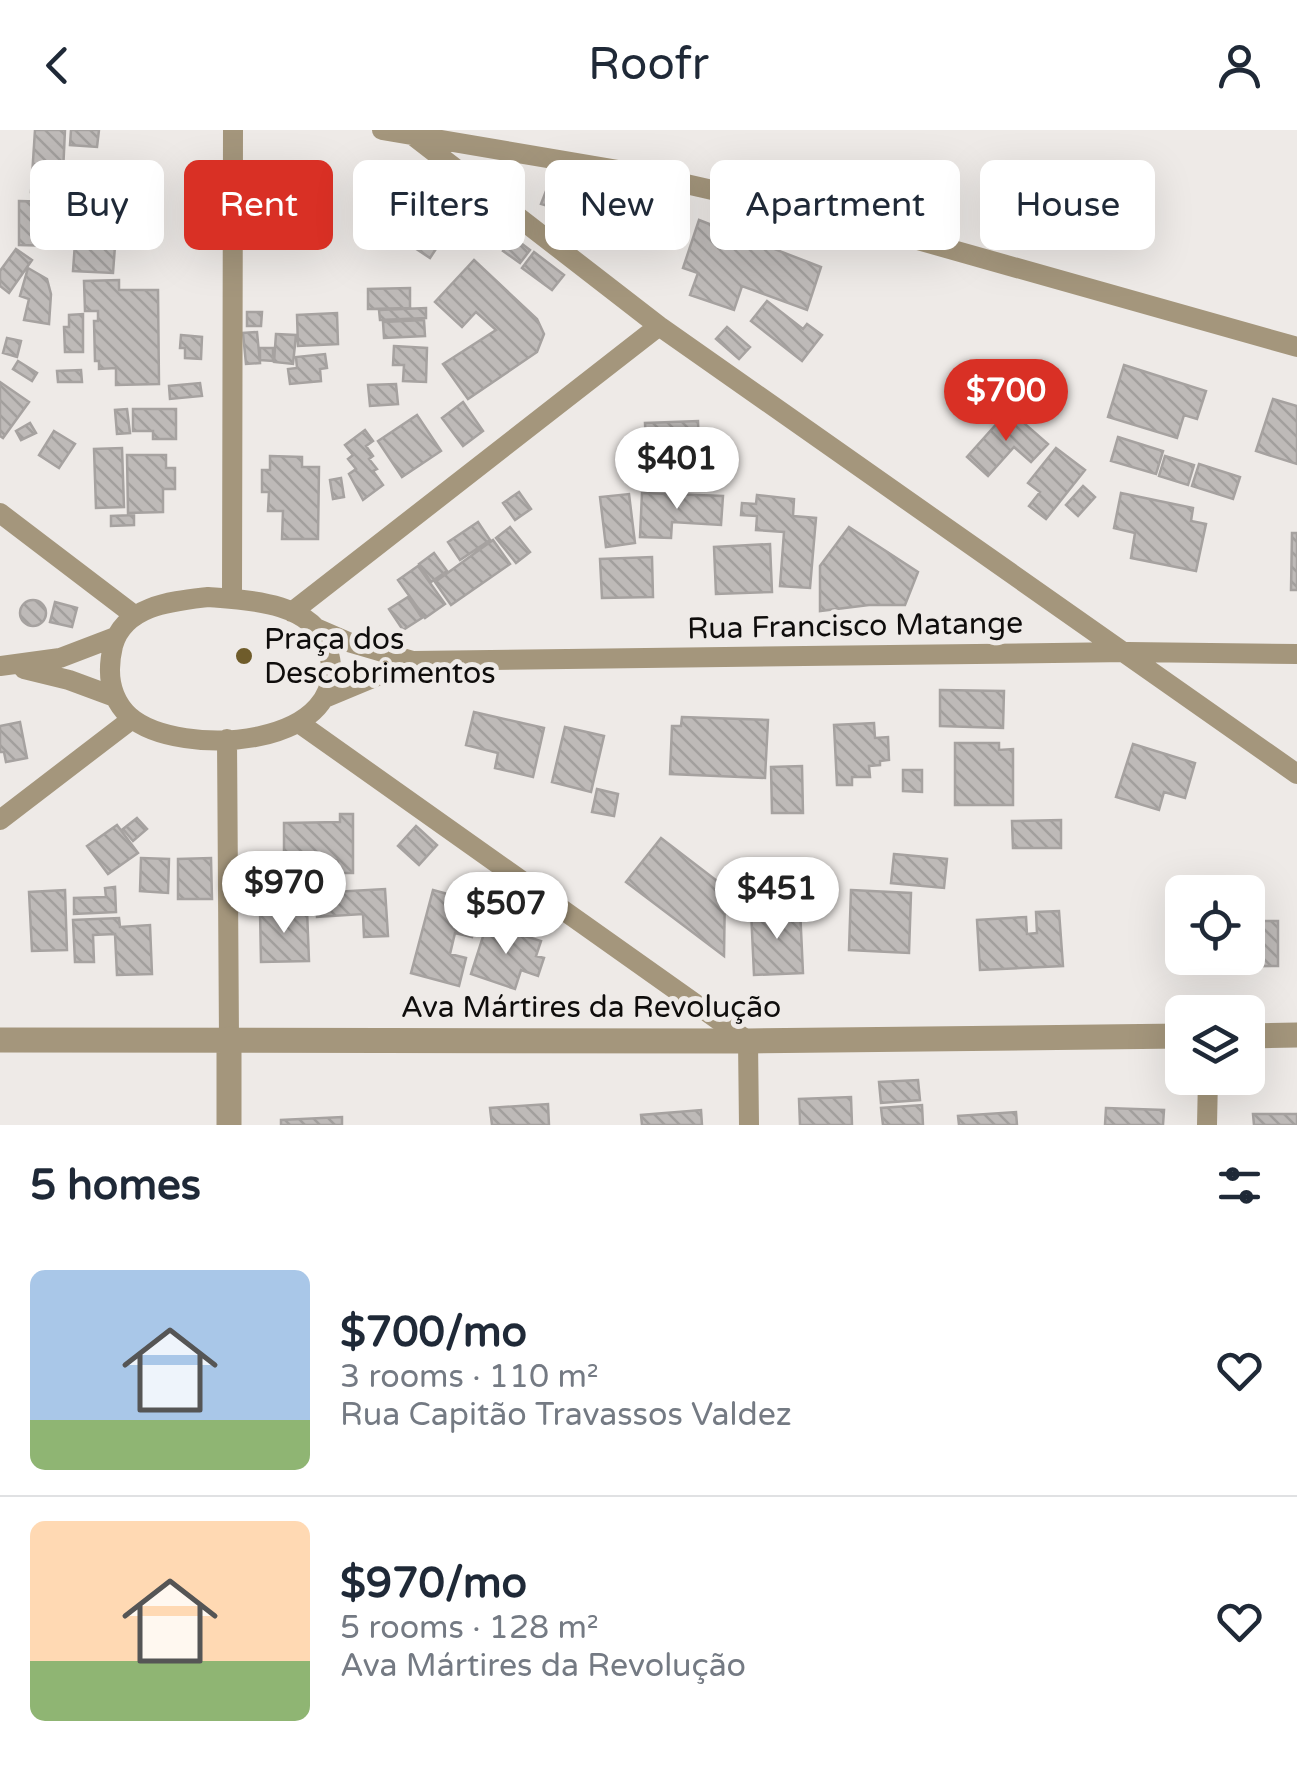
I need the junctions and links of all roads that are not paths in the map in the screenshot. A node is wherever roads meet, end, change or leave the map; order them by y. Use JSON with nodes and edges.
{"nodes":[{"id":1,"x":233,"y":130,"type":"edge"},
{"id":2,"x":382,"y":130,"type":"edge"},
{"id":3,"x":411,"y":134,"type":"junction"},
{"id":4,"x":659,"y":326,"type":"junction"},
{"id":5,"x":1297,"y":347,"type":"edge"},
{"id":6,"x":0,"y":513,"type":"edge"},
{"id":7,"x":232,"y":599,"type":"junction"},
{"id":8,"x":292,"y":612,"type":"junction"},
{"id":9,"x":134,"y":615,"type":"junction"},
{"id":10,"x":318,"y":628,"type":"junction"},
{"id":11,"x":116,"y":637,"type":"junction"},
{"id":12,"x":1128,"y":652,"type":"junction"},
{"id":13,"x":1297,"y":654,"type":"edge"},
{"id":14,"x":413,"y":661,"type":"junction"},
{"id":15,"x":6,"y":666,"type":"edge"},
{"id":16,"x":327,"y":696,"type":"junction"},
{"id":17,"x":115,"y":697,"type":"junction"},
{"id":18,"x":132,"y":719,"type":"junction"},
{"id":19,"x":299,"y":723,"type":"junction"},
{"id":20,"x":227,"y":739,"type":"junction"},
{"id":21,"x":1297,"y":774,"type":"edge"},
{"id":22,"x":0,"y":820,"type":"edge"},
{"id":23,"x":1165,"y":1036,"type":"edge"},
{"id":24,"x":1265,"y":1036,"type":"edge"},
{"id":25,"x":1297,"y":1036,"type":"edge"},
{"id":26,"x":229,"y":1039,"type":"junction"},
{"id":27,"x":0,"y":1040,"type":"edge"},
{"id":28,"x":748,"y":1041,"type":"junction"},
{"id":29,"x":1208,"y":1095,"type":"edge"},
{"id":30,"x":229,"y":1125,"type":"edge"},
{"id":31,"x":749,"y":1125,"type":"edge"},
{"id":32,"x":1207,"y":1125,"type":"edge"}],
"edges":[{"from":1,"to":7,"type":"street"},
{"from":2,"to":3,"type":"street"},
{"from":3,"to":4,"type":"street"},
{"from":3,"to":5,"type":"street"},
{"from":4,"to":8,"type":"street"},
{"from":4,"to":12,"type":"street"},
{"from":6,"to":9,"type":"street"},
{"from":7,"to":8,"type":"street"},
{"from":7,"to":9,"type":"street"},
{"from":8,"to":10,"type":"street"},
{"from":9,"to":11,"type":"street"},
{"from":10,"to":14,"type":"street"},
{"from":10,"to":16,"type":"street"},
{"from":11,"to":15,"type":"street"},
{"from":11,"to":17,"type":"street"},
{"from":12,"to":13,"type":"street","name":"Rua Francisco Matange"},
{"from":12,"to":14,"type":"street","name":"Rua Francisco Matange"},
{"from":12,"to":21,"type":"street"},
{"from":14,"to":16,"type":"street"},
{"from":15,"to":17,"type":"street"},
{"from":16,"to":19,"type":"street"},
{"from":17,"to":18,"type":"street"},
{"from":18,"to":20,"type":"street"},
{"from":18,"to":22,"type":"street"},
{"from":19,"to":20,"type":"street"},
{"from":19,"to":28,"type":"street"},
{"from":20,"to":26,"type":"street"},
{"from":23,"to":28,"type":"street","name":"Ava Mártires da Revolução"},
{"from":24,"to":25,"type":"street"},
{"from":26,"to":27,"type":"street","name":"Ava Mártires da Revolução"},
{"from":26,"to":28,"type":"street","name":"Ava Mártires da Revolução"},
{"from":26,"to":30,"type":"street"},
{"from":28,"to":31,"type":"street"},
{"from":29,"to":32,"type":"street"}]}
